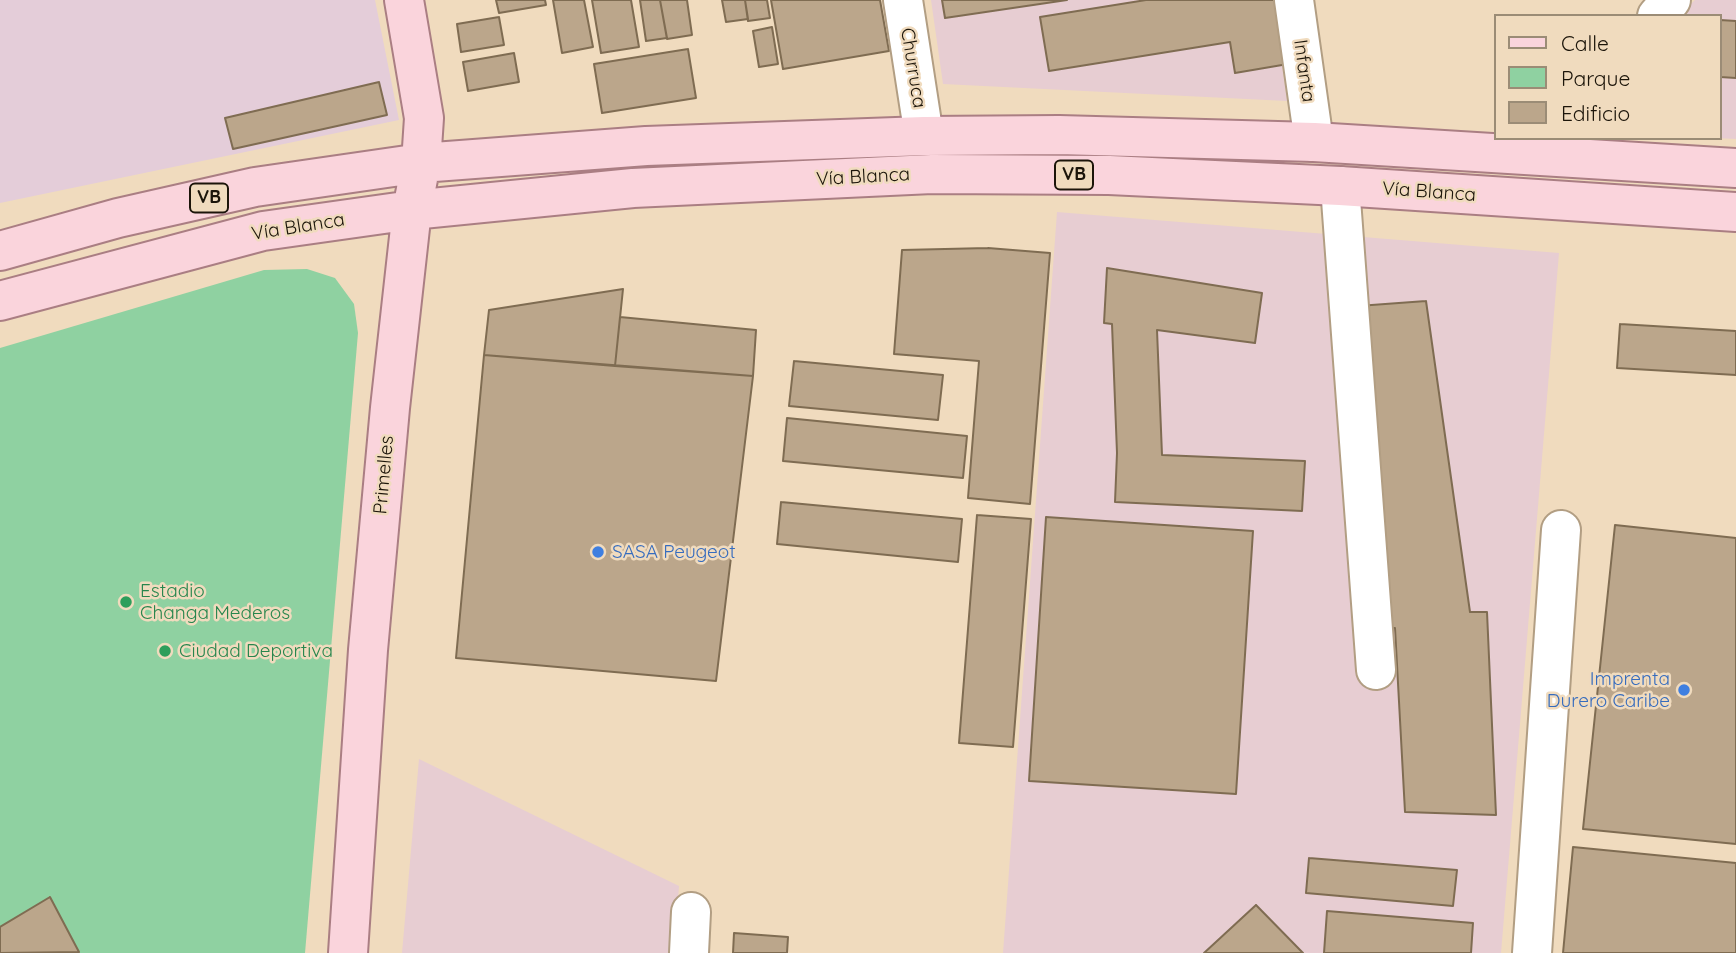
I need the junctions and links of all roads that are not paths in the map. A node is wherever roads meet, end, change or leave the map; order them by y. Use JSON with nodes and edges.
{"nodes":[{"id":1,"x":404,"y":0,"type":"edge"},
{"id":2,"x":903,"y":0,"type":"edge"},
{"id":3,"x":1294,"y":0,"type":"edge"},
{"id":4,"x":1671,"y":0,"type":"edge"},
{"id":5,"x":1659,"y":14,"type":"edge"},
{"id":6,"x":923,"y":136,"type":"junction"},
{"id":7,"x":1314,"y":142,"type":"junction"},
{"id":8,"x":1548,"y":147,"type":"edge"},
{"id":9,"x":421,"y":163,"type":"junction"},
{"id":10,"x":1736,"y":168,"type":"edge"},
{"id":11,"x":1340,"y":186,"type":"junction"},
{"id":12,"x":412,"y":210,"type":"junction"},
{"id":13,"x":1736,"y":212,"type":"edge"},
{"id":14,"x":0,"y":251,"type":"edge"},
{"id":15,"x":0,"y":301,"type":"edge"},
{"id":16,"x":1561,"y":530,"type":"dead end"},
{"id":17,"x":1376,"y":670,"type":"dead end"},
{"id":18,"x":691,"y":912,"type":"dead end"},
{"id":19,"x":348,"y":953,"type":"edge"},
{"id":20,"x":689,"y":953,"type":"edge"},
{"id":21,"x":1532,"y":953,"type":"edge"}],
"edges":[{"from":1,"to":9,"type":"main road","name":"Primelles"},
{"from":2,"to":6,"type":"street","name":"Churruca"},
{"from":3,"to":7,"type":"street","name":"Infanta"},
{"from":4,"to":5,"type":"street"},
{"from":6,"to":7,"type":"main road","name":"Vía Blanca","number":"VB"},
{"from":6,"to":9,"type":"main road","name":"Vía Blanca","number":"VB"},
{"from":7,"to":8,"type":"main road","name":"Vía Blanca","number":"VB"},
{"from":8,"to":10,"type":"main road","name":"Vía Blanca","number":"VB"},
{"from":9,"to":12,"type":"main road","name":"Primelles"},
{"from":9,"to":14,"type":"main road","name":"Vía Blanca","number":"VB"},
{"from":11,"to":12,"type":"main road","name":"Vía Blanca","number":"VB"},
{"from":11,"to":13,"type":"main road","name":"Vía Blanca","number":"VB"},
{"from":11,"to":17,"type":"street"},
{"from":12,"to":15,"type":"main road","name":"Vía Blanca","number":"VB"},
{"from":12,"to":19,"type":"main road","name":"Primelles"},
{"from":16,"to":21,"type":"street"},
{"from":18,"to":20,"type":"street"}]}
